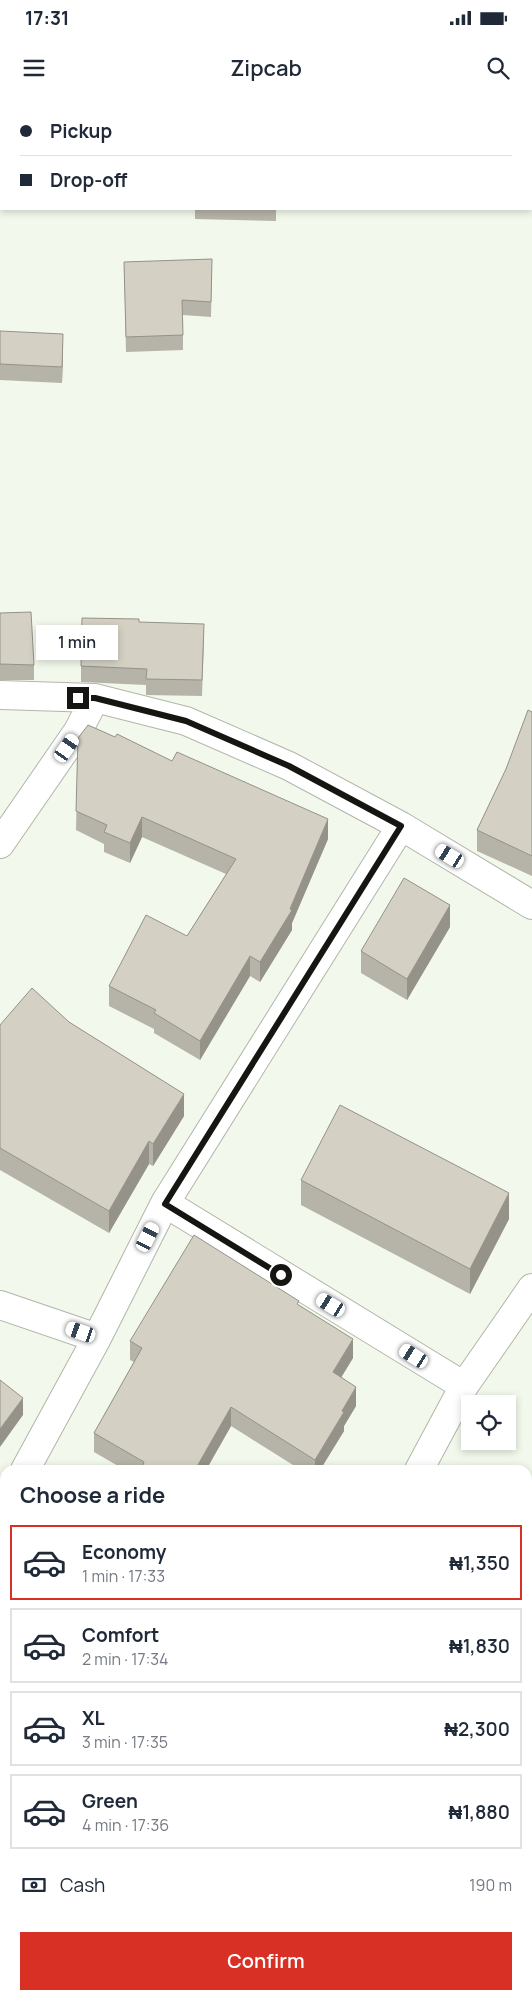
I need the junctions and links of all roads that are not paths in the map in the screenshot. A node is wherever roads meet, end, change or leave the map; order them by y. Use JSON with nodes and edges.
{"nodes":[{"id":1,"x":0,"y":695,"type":"edge"},
{"id":2,"x":95,"y":698,"type":"junction"},
{"id":3,"x":401,"y":826,"type":"junction"},
{"id":4,"x":0,"y":844,"type":"edge"},
{"id":5,"x":532,"y":905,"type":"edge"},
{"id":6,"x":165,"y":1204,"type":"junction"},
{"id":7,"x":532,"y":1288,"type":"edge"},
{"id":8,"x":0,"y":1305,"type":"edge"},
{"id":9,"x":97,"y":1338,"type":"junction"},
{"id":10,"x":464,"y":1386,"type":"junction"},
{"id":11,"x":28,"y":1465,"type":"edge"},
{"id":12,"x":422,"y":1465,"type":"edge"}],
"edges":[{"from":1,"to":2,"type":"street"},
{"from":2,"to":3,"type":"street"},
{"from":2,"to":4,"type":"street"},
{"from":3,"to":5,"type":"street"},
{"from":3,"to":6,"type":"street"},
{"from":6,"to":9,"type":"street"},
{"from":6,"to":10,"type":"street"},
{"from":7,"to":10,"type":"street"},
{"from":8,"to":9,"type":"street"},
{"from":9,"to":11,"type":"street"},
{"from":10,"to":12,"type":"street"}]}
